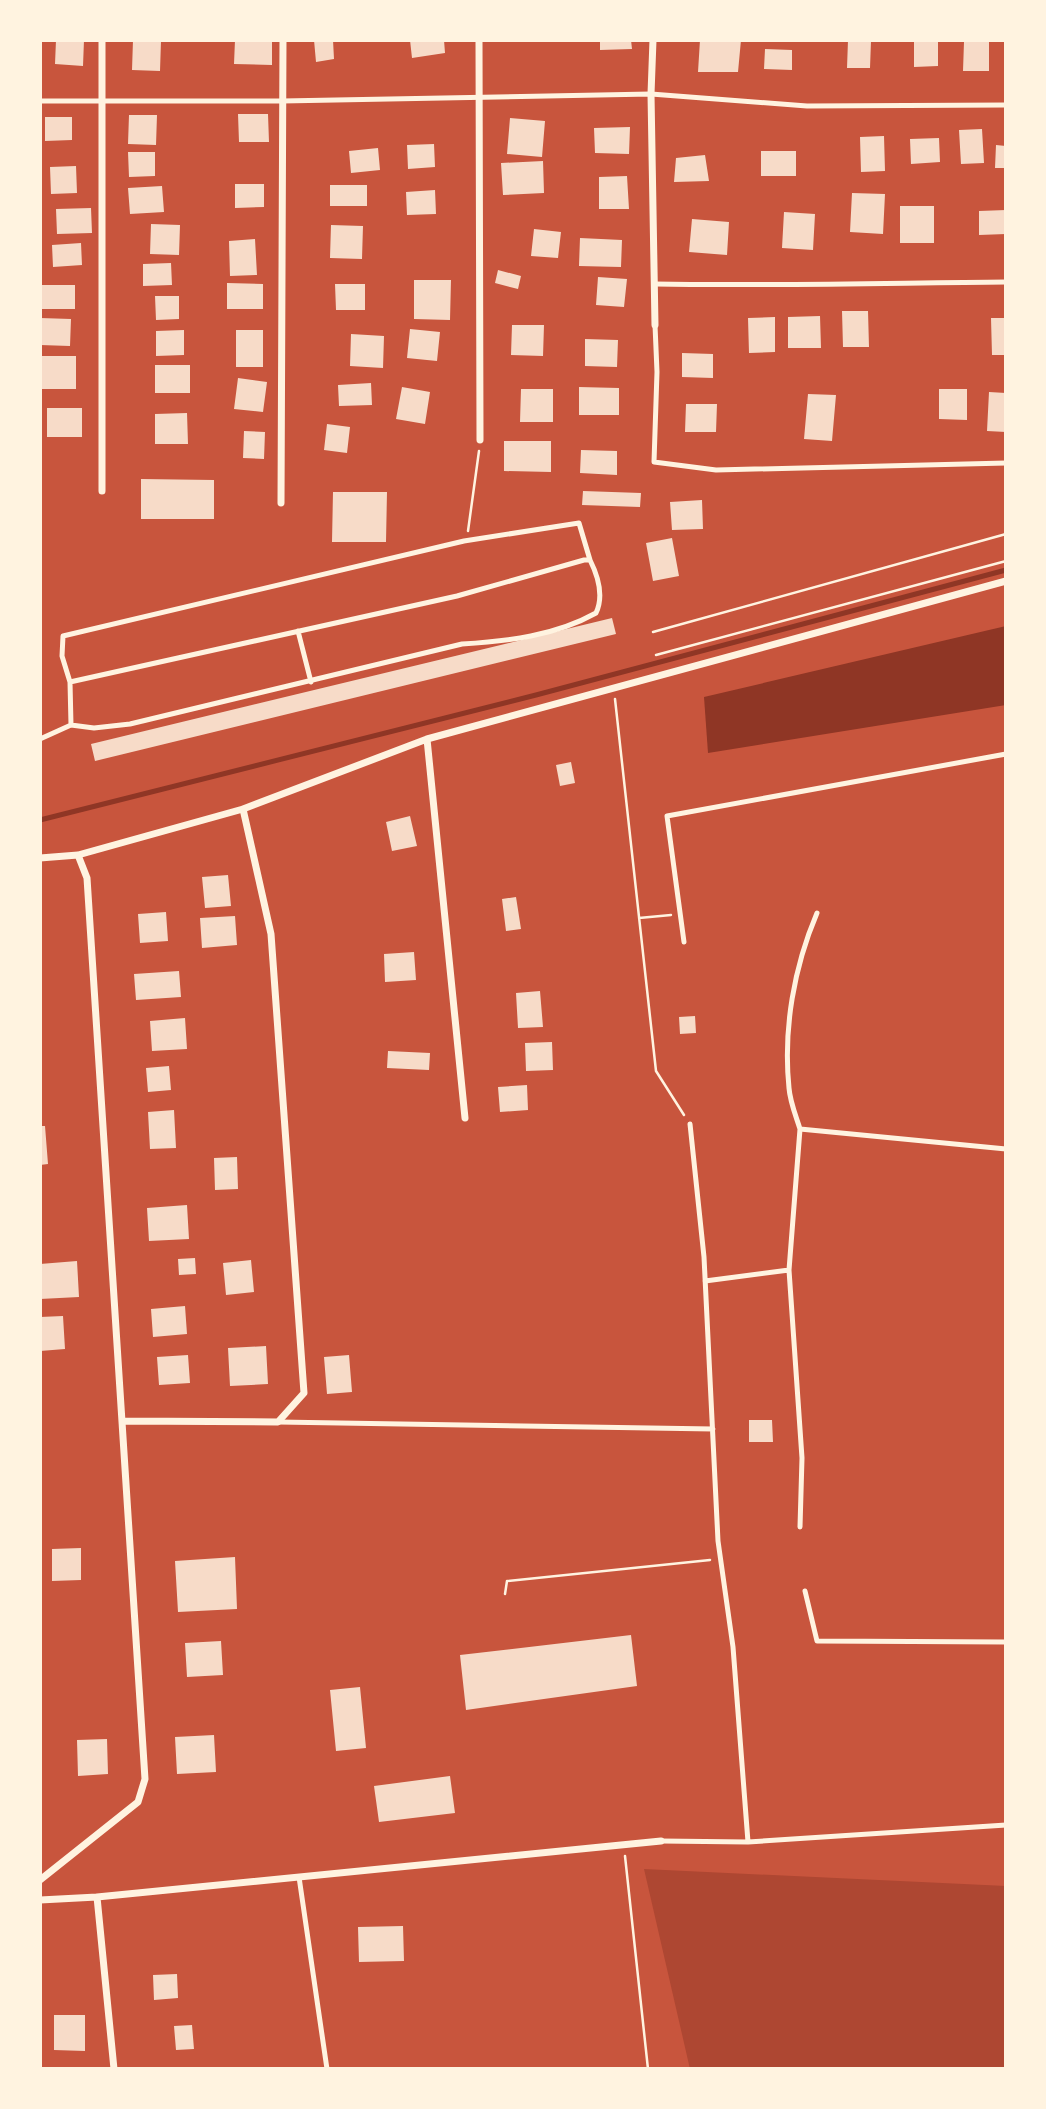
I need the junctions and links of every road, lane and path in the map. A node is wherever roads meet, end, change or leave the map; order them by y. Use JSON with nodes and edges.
{"nodes":[{"id":1,"x":102,"y":40,"type":"edge"},
{"id":2,"x":283,"y":40,"type":"edge"},
{"id":3,"x":479,"y":40,"type":"edge"},
{"id":4,"x":653,"y":40,"type":"edge"},
{"id":5,"x":651,"y":94,"type":"junction"},
{"id":6,"x":479,"y":98,"type":"junction"},
{"id":7,"x":40,"y":101,"type":"edge"},
{"id":8,"x":102,"y":101,"type":"junction"},
{"id":9,"x":282,"y":101,"type":"junction"},
{"id":10,"x":1006,"y":105,"type":"edge"},
{"id":11,"x":1006,"y":282,"type":"edge"},
{"id":12,"x":655,"y":284,"type":"junction"},
{"id":13,"x":655,"y":325,"type":"joint"},
{"id":14,"x":480,"y":440,"type":"joint"},
{"id":15,"x":1006,"y":463,"type":"edge"},
{"id":16,"x":102,"y":491,"type":"dead end"},
{"id":17,"x":281,"y":503,"type":"dead end"},
{"id":18,"x":1006,"y":534,"type":"edge"},
{"id":19,"x":464,"y":541,"type":"junction"},
{"id":20,"x":590,"y":560,"type":"junction"},
{"id":21,"x":1006,"y":561,"type":"edge"},
{"id":22,"x":1006,"y":581,"type":"edge"},
{"id":23,"x":298,"y":631,"type":"junction"},
{"id":24,"x":653,"y":632,"type":"dead end"},
{"id":25,"x":656,"y":654,"type":"dead end"},
{"id":26,"x":70,"y":682,"type":"junction"},
{"id":27,"x":311,"y":682,"type":"junction"},
{"id":28,"x":614,"y":688,"type":"junction"},
{"id":29,"x":71,"y":724,"type":"junction"},
{"id":30,"x":40,"y":739,"type":"edge"},
{"id":31,"x":428,"y":739,"type":"junction"},
{"id":32,"x":1006,"y":754,"type":"edge"},
{"id":33,"x":243,"y":809,"type":"junction"},
{"id":34,"x":78,"y":855,"type":"junction"},
{"id":35,"x":40,"y":858,"type":"edge"},
{"id":36,"x":817,"y":913,"type":"dead end"},
{"id":37,"x":678,"y":915,"type":"junction"},
{"id":38,"x":639,"y":918,"type":"junction"},
{"id":39,"x":684,"y":942,"type":"dead end"},
{"id":40,"x":465,"y":1118,"type":"dead end"},
{"id":41,"x":690,"y":1124,"type":"joint"},
{"id":42,"x":800,"y":1129,"type":"junction"},
{"id":43,"x":1006,"y":1149,"type":"edge"},
{"id":44,"x":789,"y":1270,"type":"junction"},
{"id":45,"x":705,"y":1281,"type":"junction"},
{"id":46,"x":122,"y":1421,"type":"junction"},
{"id":47,"x":278,"y":1422,"type":"junction"},
{"id":48,"x":713,"y":1429,"type":"junction"},
{"id":49,"x":800,"y":1527,"type":"dead end"},
{"id":50,"x":721,"y":1559,"type":"junction"},
{"id":51,"x":805,"y":1591,"type":"dead end"},
{"id":52,"x":505,"y":1594,"type":"dead end"},
{"id":53,"x":1006,"y":1642,"type":"edge"},
{"id":54,"x":1006,"y":1825,"type":"edge"},
{"id":55,"x":661,"y":1841,"type":"joint"},
{"id":56,"x":748,"y":1842,"type":"junction"},
{"id":57,"x":623,"y":1845,"type":"junction"},
{"id":58,"x":299,"y":1877,"type":"junction"},
{"id":59,"x":40,"y":1880,"type":"edge"},
{"id":60,"x":97,"y":1897,"type":"junction"},
{"id":61,"x":40,"y":1899,"type":"edge"},
{"id":62,"x":114,"y":2069,"type":"edge"},
{"id":63,"x":327,"y":2069,"type":"edge"},
{"id":64,"x":648,"y":2069,"type":"edge"}],
"edges":[{"from":1,"to":8,"type":"street"},
{"from":2,"to":9,"type":"street"},
{"from":3,"to":6,"type":"street"},
{"from":4,"to":5,"type":"street"},
{"from":5,"to":6,"type":"lane"},
{"from":5,"to":10,"type":"lane"},
{"from":5,"to":12,"type":"street"},
{"from":6,"to":9,"type":"lane"},
{"from":6,"to":14,"type":"street"},
{"from":7,"to":8,"type":"lane"},
{"from":8,"to":9,"type":"lane"},
{"from":8,"to":16,"type":"street"},
{"from":9,"to":17,"type":"street"},
{"from":11,"to":12,"type":"lane"},
{"from":12,"to":13,"type":"street"},
{"from":13,"to":15,"type":"lane"},
{"from":14,"to":19,"type":"path"},
{"from":18,"to":24,"type":"path"},
{"from":19,"to":20,"type":"lane"},
{"from":19,"to":26,"type":"lane"},
{"from":20,"to":23,"type":"lane"},
{"from":20,"to":27,"type":"lane"},
{"from":21,"to":25,"type":"path"},
{"from":22,"to":28,"type":"street"},
{"from":23,"to":26,"type":"lane"},
{"from":23,"to":27,"type":"lane"},
{"from":26,"to":29,"type":"lane"},
{"from":27,"to":29,"type":"lane"},
{"from":28,"to":31,"type":"street"},
{"from":28,"to":38,"type":"path"},
{"from":29,"to":30,"type":"lane"},
{"from":31,"to":33,"type":"street"},
{"from":31,"to":40,"type":"street"},
{"from":32,"to":37,"type":"lane"},
{"from":33,"to":34,"type":"street"},
{"from":33,"to":47,"type":"street"},
{"from":34,"to":35,"type":"street"},
{"from":34,"to":46,"type":"street"},
{"from":36,"to":42,"type":"lane"},
{"from":37,"to":38,"type":"path"},
{"from":37,"to":39,"type":"lane"},
{"from":38,"to":41,"type":"path"},
{"from":41,"to":45,"type":"lane"},
{"from":42,"to":43,"type":"lane"},
{"from":42,"to":44,"type":"lane"},
{"from":44,"to":45,"type":"lane"},
{"from":44,"to":49,"type":"lane"},
{"from":45,"to":48,"type":"lane"},
{"from":46,"to":47,"type":"street"},
{"from":46,"to":59,"type":"street"},
{"from":47,"to":48,"type":"lane"},
{"from":48,"to":50,"type":"lane"},
{"from":50,"to":52,"type":"path"},
{"from":50,"to":56,"type":"lane"},
{"from":51,"to":53,"type":"lane"},
{"from":54,"to":56,"type":"lane"},
{"from":55,"to":56,"type":"lane"},
{"from":55,"to":57,"type":"street"},
{"from":57,"to":58,"type":"street"},
{"from":57,"to":64,"type":"path"},
{"from":58,"to":60,"type":"street"},
{"from":58,"to":63,"type":"lane"},
{"from":60,"to":61,"type":"street"},
{"from":60,"to":62,"type":"street"}]}
